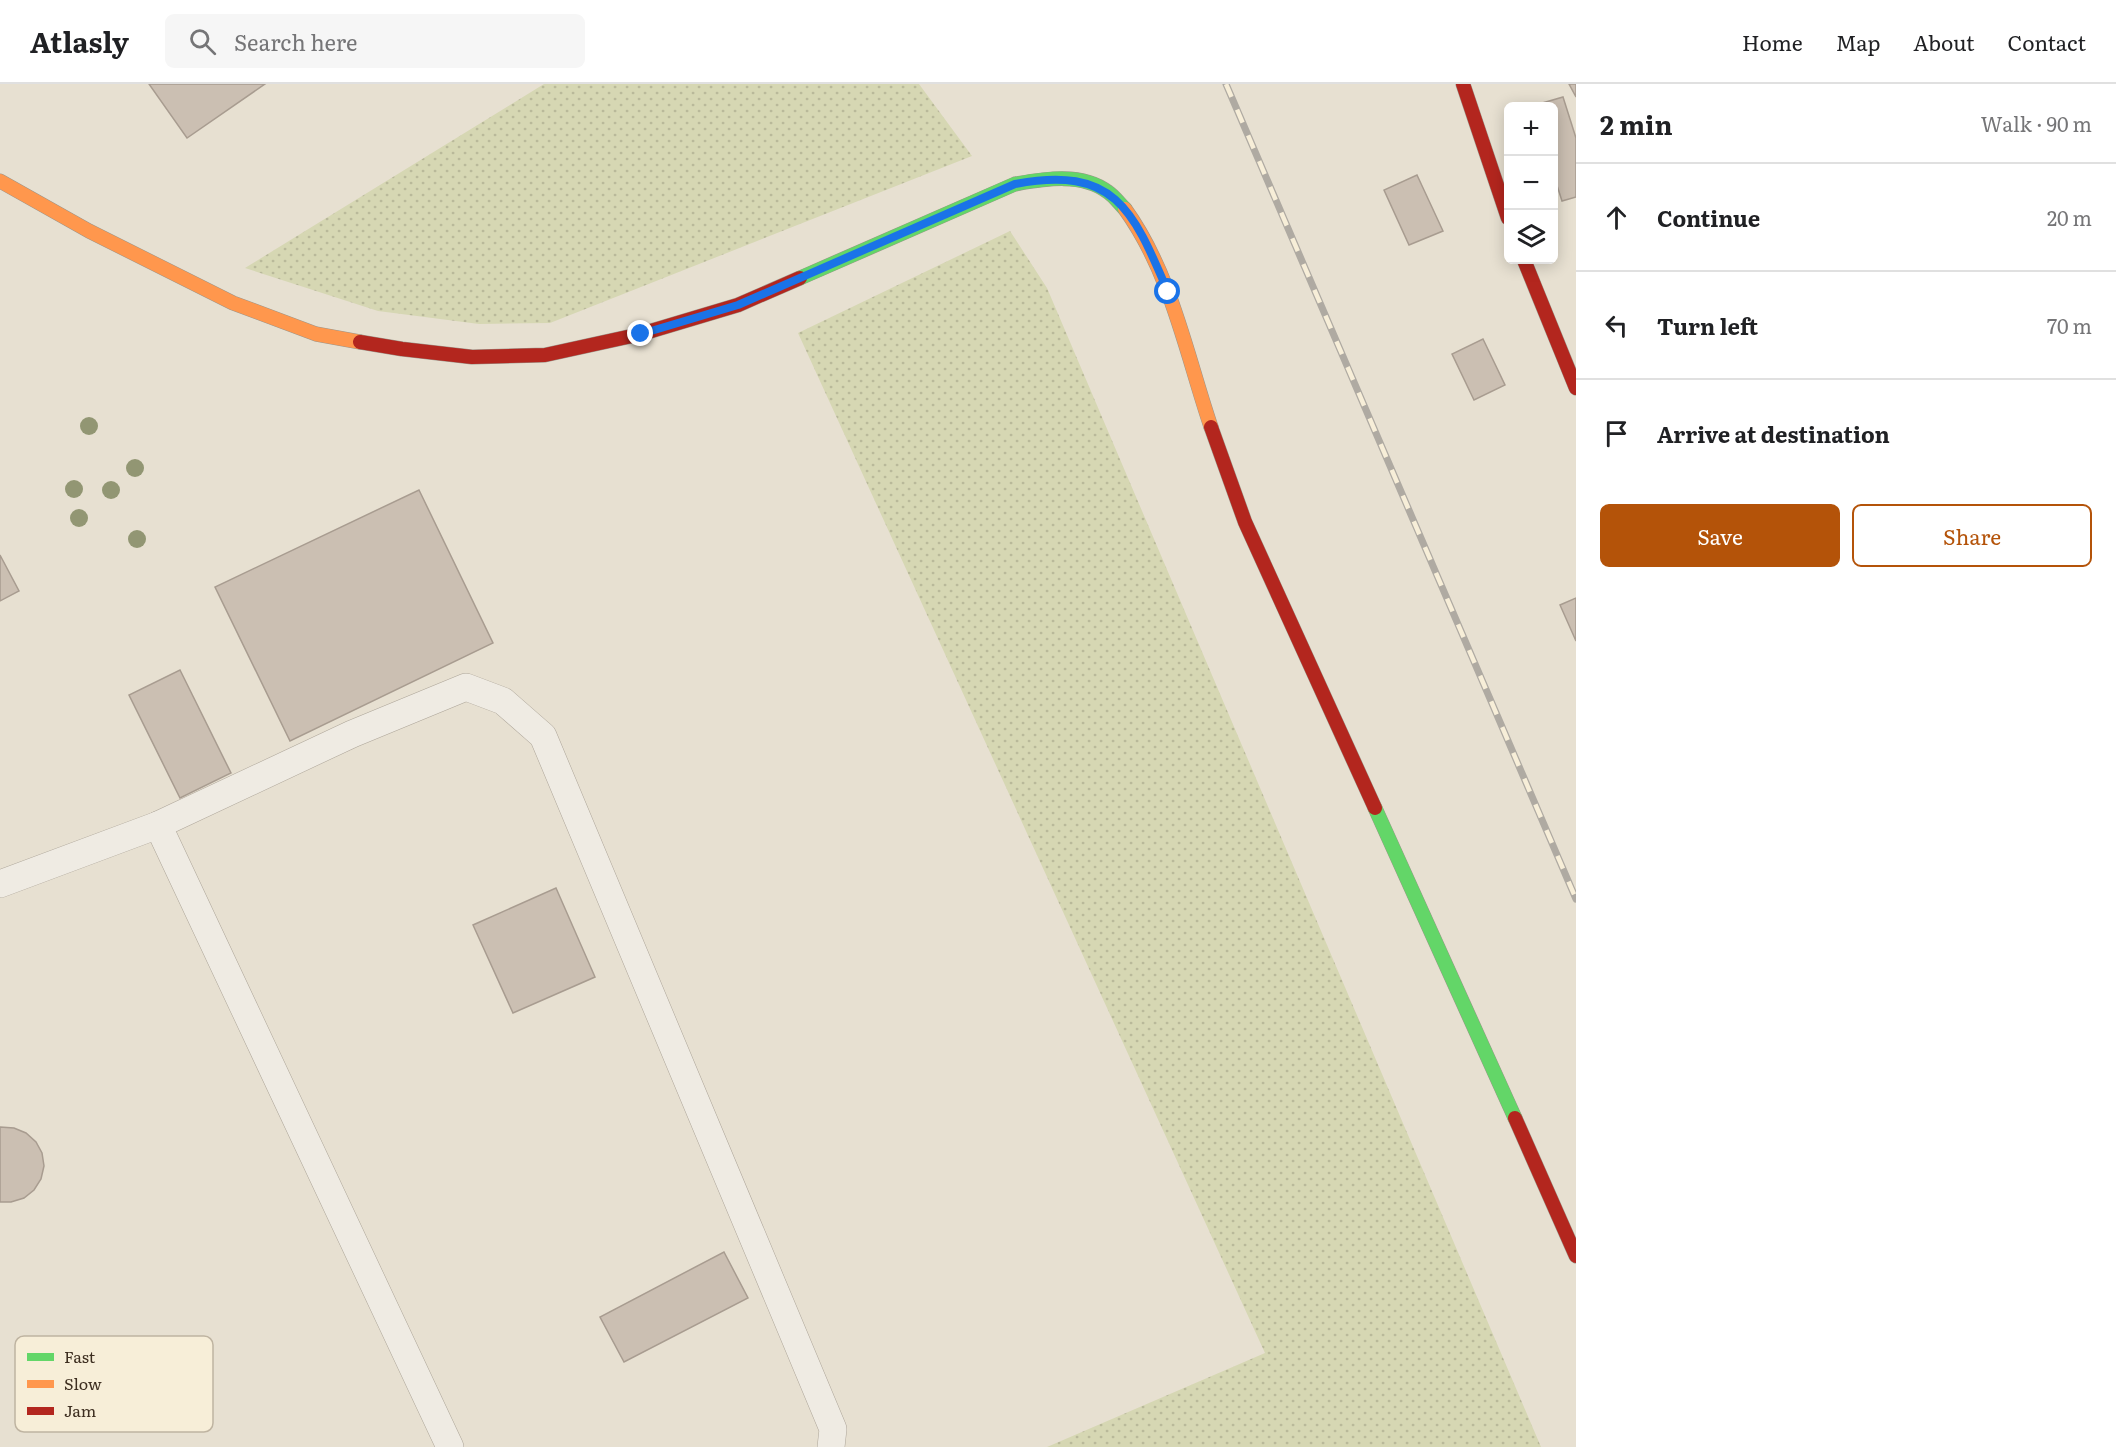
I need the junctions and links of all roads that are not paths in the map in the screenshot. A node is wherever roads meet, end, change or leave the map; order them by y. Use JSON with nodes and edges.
{"nodes":[{"id":1,"x":1463,"y":84,"type":"edge"},
{"id":2,"x":0,"y":181,"type":"edge"},
{"id":3,"x":1506,"y":210,"type":"edge"},
{"id":4,"x":1526,"y":264,"type":"edge"},
{"id":5,"x":1576,"y":388,"type":"edge"},
{"id":6,"x":158,"y":825,"type":"junction"},
{"id":7,"x":0,"y":884,"type":"edge"},
{"id":8,"x":1576,"y":1256,"type":"edge"},
{"id":9,"x":450,"y":1447,"type":"edge"},
{"id":10,"x":831,"y":1447,"type":"edge"}],
"edges":[{"from":1,"to":3,"type":"street"},
{"from":2,"to":8,"type":"street"},
{"from":4,"to":5,"type":"street"},
{"from":6,"to":7,"type":"lane"},
{"from":6,"to":9,"type":"lane"},
{"from":6,"to":10,"type":"lane"}]}
